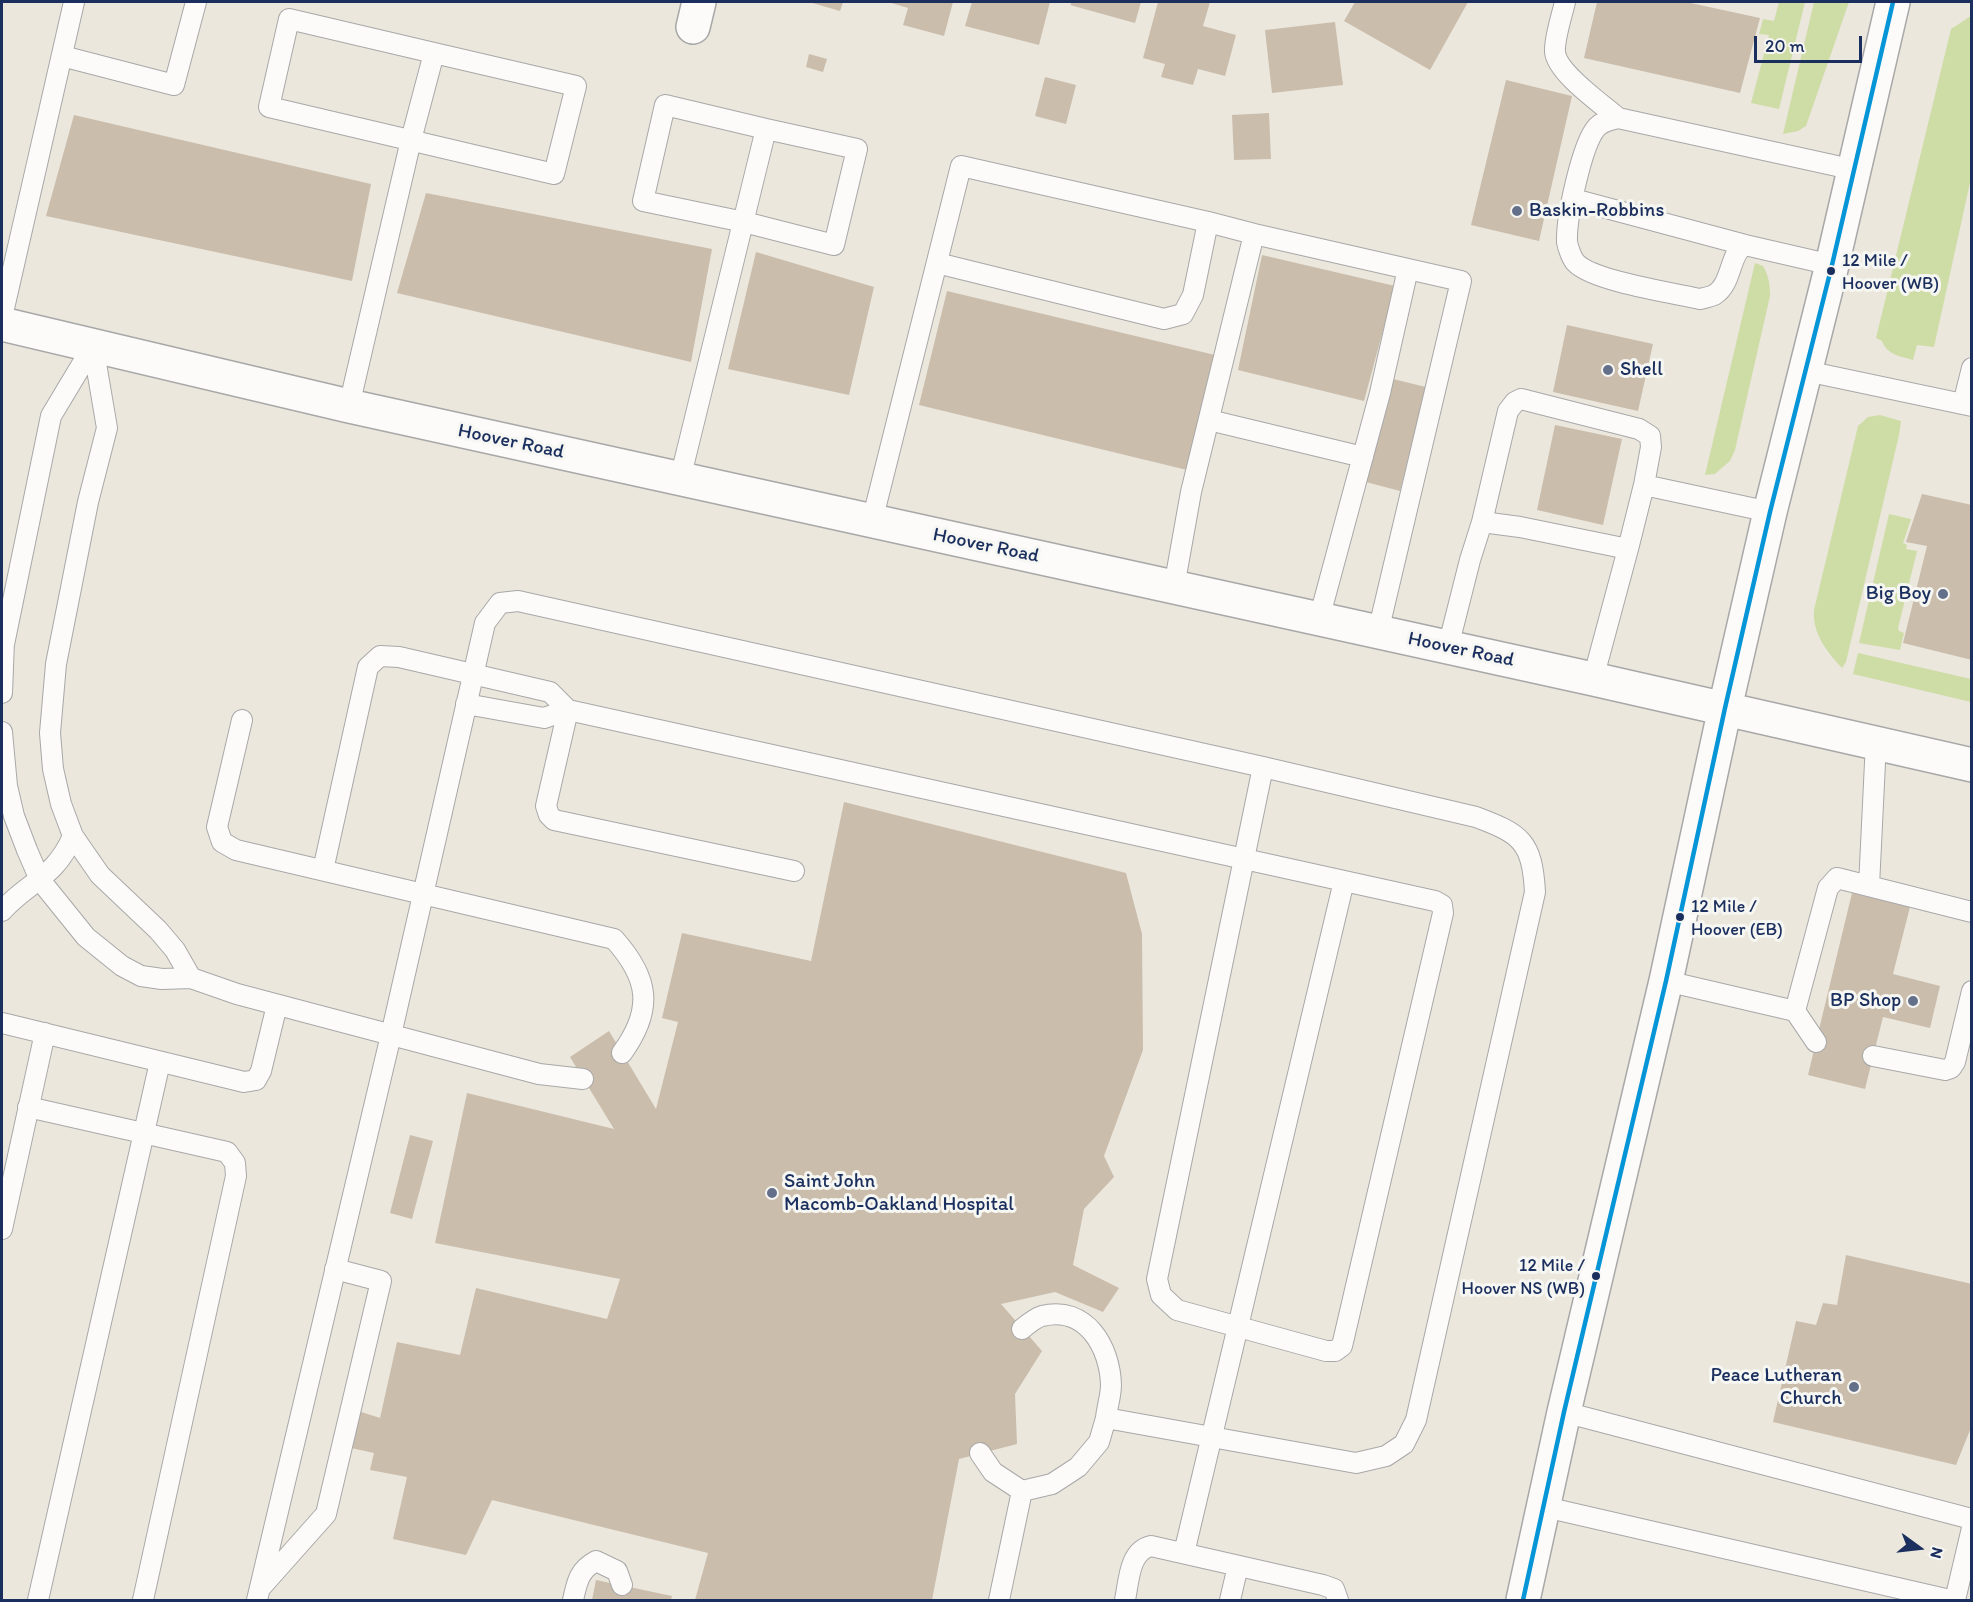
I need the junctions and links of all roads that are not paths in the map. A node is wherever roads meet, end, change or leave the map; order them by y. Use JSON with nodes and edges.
{"nodes":[{"id":1,"x":74,"y":2,"type":"edge"},
{"id":2,"x":196,"y":2,"type":"edge"},
{"id":3,"x":1565,"y":2,"type":"edge"},
{"id":4,"x":1893,"y":2,"type":"edge"},
{"id":5,"x":434,"y":53,"type":"junction"},
{"id":6,"x":62,"y":56,"type":"junction"},
{"id":7,"x":1618,"y":118,"type":"junction"},
{"id":8,"x":766,"y":129,"type":"junction"},
{"id":9,"x":411,"y":140,"type":"junction"},
{"id":10,"x":1855,"y":170,"type":"junction"},
{"id":11,"x":1573,"y":200,"type":"junction"},
{"id":12,"x":744,"y":222,"type":"junction"},
{"id":13,"x":1208,"y":222,"type":"junction"},
{"id":14,"x":1254,"y":234,"type":"junction"},
{"id":15,"x":1745,"y":245,"type":"junction"},
{"id":16,"x":937,"y":263,"type":"junction"},
{"id":17,"x":1832,"y":265,"type":"junction"},
{"id":18,"x":1408,"y":269,"type":"junction"},
{"id":19,"x":2,"y":317,"type":"edge"},
{"id":20,"x":2,"y":324,"type":"edge"},
{"id":21,"x":93,"y":346,"type":"junction"},
{"id":22,"x":1971,"y":368,"type":"edge"},
{"id":23,"x":1806,"y":371,"type":"junction"},
{"id":24,"x":1967,"y":405,"type":"edge"},
{"id":25,"x":349,"y":406,"type":"junction"},
{"id":26,"x":1209,"y":420,"type":"junction"},
{"id":27,"x":1363,"y":457,"type":"junction"},
{"id":28,"x":680,"y":479,"type":"junction"},
{"id":29,"x":1644,"y":485,"type":"junction"},
{"id":30,"x":1770,"y":512,"type":"junction"},
{"id":31,"x":872,"y":521,"type":"junction"},
{"id":32,"x":1482,"y":522,"type":"junction"},
{"id":33,"x":1628,"y":549,"type":"junction"},
{"id":34,"x":1174,"y":587,"type":"junction"},
{"id":35,"x":1319,"y":619,"type":"junction"},
{"id":36,"x":1378,"y":632,"type":"junction"},
{"id":37,"x":3,"y":647,"type":"edge"},
{"id":38,"x":1448,"y":647,"type":"junction"},
{"id":39,"x":472,"y":674,"type":"junction"},
{"id":40,"x":1593,"y":679,"type":"junction"},
{"id":41,"x":2,"y":693,"type":"edge"},
{"id":42,"x":466,"y":704,"type":"junction"},
{"id":43,"x":1725,"y":708,"type":"junction"},
{"id":44,"x":568,"y":710,"type":"junction"},
{"id":45,"x":242,"y":720,"type":"dead end"},
{"id":46,"x":2,"y":732,"type":"edge"},
{"id":47,"x":1876,"y":742,"type":"junction"},
{"id":48,"x":1971,"y":765,"type":"edge"},
{"id":49,"x":1263,"y":767,"type":"junction"},
{"id":50,"x":73,"y":836,"type":"junction"},
{"id":51,"x":1245,"y":859,"type":"junction"},
{"id":52,"x":323,"y":870,"type":"junction"},
{"id":53,"x":794,"y":871,"type":"dead end"},
{"id":54,"x":40,"y":880,"type":"junction"},
{"id":55,"x":1344,"y":881,"type":"junction"},
{"id":56,"x":1869,"y":886,"type":"junction"},
{"id":57,"x":423,"y":894,"type":"junction"},
{"id":58,"x":2,"y":911,"type":"edge"},
{"id":59,"x":1971,"y":912,"type":"edge"},
{"id":60,"x":191,"y":978,"type":"junction"},
{"id":61,"x":1666,"y":981,"type":"junction"},
{"id":62,"x":1971,"y":991,"type":"edge"},
{"id":63,"x":277,"y":1005,"type":"junction"},
{"id":64,"x":1795,"y":1011,"type":"junction"},
{"id":65,"x":2,"y":1023,"type":"edge"},
{"id":66,"x":45,"y":1033,"type":"junction"},
{"id":67,"x":391,"y":1035,"type":"junction"},
{"id":68,"x":1816,"y":1042,"type":"dead end"},
{"id":69,"x":622,"y":1053,"type":"dead end"},
{"id":70,"x":1874,"y":1056,"type":"dead end"},
{"id":71,"x":160,"y":1062,"type":"junction"},
{"id":72,"x":583,"y":1079,"type":"dead end"},
{"id":73,"x":28,"y":1107,"type":"junction"},
{"id":74,"x":144,"y":1134,"type":"junction"},
{"id":75,"x":2,"y":1229,"type":"edge"},
{"id":76,"x":335,"y":1269,"type":"junction"},
{"id":77,"x":1238,"y":1328,"type":"junction"},
{"id":78,"x":1022,"y":1329,"type":"dead end"},
{"id":79,"x":1564,"y":1412,"type":"junction"},
{"id":80,"x":1106,"y":1418,"type":"junction"},
{"id":81,"x":1210,"y":1437,"type":"junction"},
{"id":82,"x":980,"y":1453,"type":"dead end"},
{"id":83,"x":1022,"y":1491,"type":"junction"},
{"id":84,"x":1545,"y":1507,"type":"junction"},
{"id":85,"x":1971,"y":1519,"type":"edge"},
{"id":86,"x":1971,"y":1528,"type":"edge"},
{"id":87,"x":1184,"y":1553,"type":"junction"},
{"id":88,"x":1238,"y":1566,"type":"junction"},
{"id":89,"x":622,"y":1585,"type":"dead end"},
{"id":90,"x":259,"y":1594,"type":"edge"},
{"id":91,"x":38,"y":1600,"type":"edge"},
{"id":92,"x":143,"y":1600,"type":"edge"},
{"id":93,"x":573,"y":1600,"type":"edge"},
{"id":94,"x":999,"y":1600,"type":"edge"},
{"id":95,"x":1125,"y":1600,"type":"edge"},
{"id":96,"x":1230,"y":1600,"type":"edge"},
{"id":97,"x":1338,"y":1600,"type":"edge"},
{"id":98,"x":1523,"y":1600,"type":"edge"},
{"id":99,"x":1950,"y":1600,"type":"edge"},
{"id":100,"x":1955,"y":1600,"type":"edge"}],
"edges":[{"from":1,"to":6,"type":"lane"},
{"from":2,"to":6,"type":"lane"},
{"from":3,"to":7,"type":"lane"},
{"from":4,"to":10,"type":"main road"},
{"from":5,"to":9,"type":"lane"},
{"from":5,"to":9,"type":"lane"},
{"from":5,"to":9,"type":"lane"},
{"from":6,"to":19,"type":"lane"},
{"from":7,"to":10,"type":"lane"},
{"from":7,"to":11,"type":"lane"},
{"from":8,"to":12,"type":"lane"},
{"from":8,"to":12,"type":"lane"},
{"from":8,"to":12,"type":"lane"},
{"from":9,"to":25,"type":"lane"},
{"from":10,"to":17,"type":"main road"},
{"from":11,"to":15,"type":"lane"},
{"from":11,"to":15,"type":"lane"},
{"from":12,"to":28,"type":"lane"},
{"from":13,"to":14,"type":"lane"},
{"from":13,"to":16,"type":"lane"},
{"from":13,"to":16,"type":"lane"},
{"from":14,"to":18,"type":"lane"},
{"from":14,"to":26,"type":"lane"},
{"from":15,"to":17,"type":"lane"},
{"from":16,"to":31,"type":"lane"},
{"from":17,"to":23,"type":"main road"},
{"from":18,"to":27,"type":"lane"},
{"from":18,"to":36,"type":"lane"},
{"from":20,"to":21,"type":"main road","name":"Hoover Road"},
{"from":21,"to":25,"type":"main road","name":"Hoover Road"},
{"from":21,"to":37,"type":"lane"},
{"from":21,"to":50,"type":"lane"},
{"from":22,"to":24,"type":"lane"},
{"from":23,"to":24,"type":"lane"},
{"from":23,"to":30,"type":"main road"},
{"from":25,"to":28,"type":"main road","name":"Hoover Road"},
{"from":26,"to":27,"type":"lane"},
{"from":26,"to":34,"type":"lane"},
{"from":27,"to":35,"type":"lane"},
{"from":28,"to":31,"type":"main road","name":"Hoover Road"},
{"from":29,"to":30,"type":"lane"},
{"from":29,"to":32,"type":"lane"},
{"from":29,"to":33,"type":"lane"},
{"from":30,"to":43,"type":"main road"},
{"from":31,"to":34,"type":"main road","name":"Hoover Road"},
{"from":32,"to":33,"type":"lane"},
{"from":32,"to":38,"type":"lane"},
{"from":33,"to":40,"type":"lane"},
{"from":34,"to":35,"type":"main road","name":"Hoover Road"},
{"from":35,"to":36,"type":"main road","name":"Hoover Road"},
{"from":36,"to":38,"type":"main road","name":"Hoover Road"},
{"from":37,"to":41,"type":"lane"},
{"from":38,"to":40,"type":"main road","name":"Hoover Road"},
{"from":39,"to":42,"type":"lane"},
{"from":39,"to":44,"type":"lane"},
{"from":39,"to":49,"type":"lane"},
{"from":39,"to":52,"type":"lane"},
{"from":40,"to":43,"type":"main road","name":"Hoover Road"},
{"from":42,"to":44,"type":"lane"},
{"from":42,"to":57,"type":"lane"},
{"from":43,"to":47,"type":"main road","name":"Hoover Road"},
{"from":43,"to":61,"type":"main road"},
{"from":44,"to":51,"type":"lane"},
{"from":44,"to":53,"type":"lane"},
{"from":45,"to":52,"type":"lane"},
{"from":46,"to":54,"type":"lane"},
{"from":47,"to":48,"type":"main road","name":"Hoover Road"},
{"from":47,"to":56,"type":"lane"},
{"from":49,"to":51,"type":"lane"},
{"from":49,"to":81,"type":"lane"},
{"from":50,"to":54,"type":"lane"},
{"from":50,"to":60,"type":"lane"},
{"from":51,"to":55,"type":"lane"},
{"from":51,"to":77,"type":"lane"},
{"from":52,"to":57,"type":"lane"},
{"from":54,"to":58,"type":"lane"},
{"from":54,"to":60,"type":"lane"},
{"from":55,"to":77,"type":"lane"},
{"from":55,"to":77,"type":"lane"},
{"from":56,"to":59,"type":"lane"},
{"from":56,"to":64,"type":"lane"},
{"from":57,"to":67,"type":"lane"},
{"from":57,"to":69,"type":"lane"},
{"from":60,"to":63,"type":"lane"},
{"from":61,"to":64,"type":"lane"},
{"from":61,"to":79,"type":"main road"},
{"from":62,"to":70,"type":"lane"},
{"from":63,"to":67,"type":"lane"},
{"from":63,"to":71,"type":"lane"},
{"from":64,"to":68,"type":"lane"},
{"from":65,"to":66,"type":"lane"},
{"from":66,"to":71,"type":"lane"},
{"from":66,"to":73,"type":"lane"},
{"from":67,"to":72,"type":"lane"},
{"from":67,"to":76,"type":"lane"},
{"from":71,"to":74,"type":"lane"},
{"from":73,"to":74,"type":"lane"},
{"from":73,"to":75,"type":"lane"},
{"from":74,"to":91,"type":"lane"},
{"from":74,"to":92,"type":"lane"},
{"from":76,"to":90,"type":"lane"},
{"from":76,"to":90,"type":"lane"},
{"from":77,"to":81,"type":"lane"},
{"from":78,"to":80,"type":"lane"},
{"from":79,"to":84,"type":"main road"},
{"from":79,"to":85,"type":"lane"},
{"from":80,"to":81,"type":"lane"},
{"from":80,"to":83,"type":"lane"},
{"from":81,"to":87,"type":"lane"},
{"from":82,"to":83,"type":"lane"},
{"from":83,"to":94,"type":"lane"},
{"from":84,"to":98,"type":"main road"},
{"from":84,"to":99,"type":"lane"},
{"from":86,"to":100,"type":"lane"},
{"from":87,"to":88,"type":"lane"},
{"from":87,"to":95,"type":"lane"},
{"from":88,"to":96,"type":"lane"},
{"from":88,"to":97,"type":"lane"},
{"from":89,"to":93,"type":"lane"}]}
